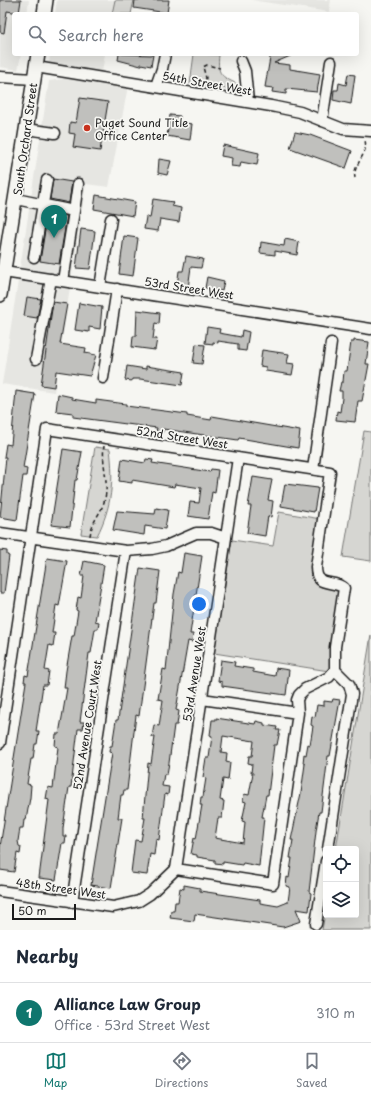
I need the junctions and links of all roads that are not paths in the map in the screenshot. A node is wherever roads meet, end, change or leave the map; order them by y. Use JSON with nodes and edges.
{"nodes":[{"id":1,"x":46,"y":0,"type":"edge"},
{"id":2,"x":44,"y":12,"type":"edge"},
{"id":3,"x":38,"y":56,"type":"edge"},
{"id":4,"x":165,"y":56,"type":"edge"},
{"id":5,"x":241,"y":61,"type":"dead end"},
{"id":6,"x":332,"y":62,"type":"dead end"},
{"id":7,"x":35,"y":73,"type":"junction"},
{"id":8,"x":0,"y":77,"type":"edge"},
{"id":9,"x":156,"y":86,"type":"junction"},
{"id":10,"x":248,"y":102,"type":"junction"},
{"id":11,"x":322,"y":121,"type":"junction"},
{"id":12,"x":26,"y":129,"type":"junction"},
{"id":13,"x":371,"y":131,"type":"edge"},
{"id":14,"x":55,"y":133,"type":"dead end"},
{"id":15,"x":47,"y":180,"type":"dead end"},
{"id":16,"x":78,"y":184,"type":"dead end"},
{"id":17,"x":16,"y":199,"type":"junction"},
{"id":18,"x":43,"y":204,"type":"junction"},
{"id":19,"x":74,"y":211,"type":"junction"},
{"id":20,"x":111,"y":219,"type":"dead end"},
{"id":21,"x":34,"y":257,"type":"dead end"},
{"id":22,"x":3,"y":265,"type":"edge"},
{"id":23,"x":51,"y":279,"type":"junction"},
{"id":24,"x":63,"y":281,"type":"junction"},
{"id":25,"x":100,"y":287,"type":"junction"},
{"id":26,"x":117,"y":289,"type":"junction"},
{"id":27,"x":0,"y":295,"type":"edge"},
{"id":28,"x":371,"y":329,"type":"edge"},
{"id":29,"x":332,"y":343,"type":"dead end"},
{"id":30,"x":36,"y":359,"type":"dead end"},
{"id":31,"x":103,"y":378,"type":"dead end"},
{"id":32,"x":238,"y":458,"type":"junction"},
{"id":33,"x":314,"y":469,"type":"junction"},
{"id":34,"x":0,"y":533,"type":"edge"},
{"id":35,"x":31,"y":537,"type":"junction"},
{"id":36,"x":226,"y":538,"type":"junction"},
{"id":37,"x":126,"y":551,"type":"junction"},
{"id":38,"x":335,"y":670,"type":"junction"},
{"id":39,"x":202,"y":699,"type":"junction"},
{"id":40,"x":298,"y":713,"type":"junction"},
{"id":41,"x":0,"y":743,"type":"edge"},
{"id":42,"x":328,"y":846,"type":"edge"},
{"id":43,"x":176,"y":869,"type":"junction"},
{"id":44,"x":323,"y":881,"type":"edge"},
{"id":45,"x":0,"y":891,"type":"edge"},
{"id":46,"x":72,"y":902,"type":"junction"},
{"id":47,"x":316,"y":924,"type":"dead end"}],
"edges":[{"from":1,"to":2,"type":"main road"},
{"from":3,"to":7,"type":"main road","name":"South Orchard Street"},
{"from":4,"to":9,"type":"street"},
{"from":5,"to":10,"type":"street"},
{"from":6,"to":11,"type":"street"},
{"from":7,"to":8,"type":"street","name":"54th Street West"},
{"from":7,"to":9,"type":"street","name":"54th Street West"},
{"from":7,"to":12,"type":"main road","name":"South Orchard Street"},
{"from":9,"to":10,"type":"street","name":"54th Street West"},
{"from":10,"to":11,"type":"street","name":"54th Street West"},
{"from":11,"to":13,"type":"street","name":"54th Street West"},
{"from":12,"to":14,"type":"street"},
{"from":12,"to":17,"type":"main road","name":"South Orchard Street"},
{"from":15,"to":18,"type":"street"},
{"from":16,"to":19,"type":"street"},
{"from":17,"to":18,"type":"street"},
{"from":17,"to":22,"type":"main road","name":"South Orchard Street"},
{"from":18,"to":19,"type":"street"},
{"from":18,"to":21,"type":"street"},
{"from":19,"to":24,"type":"street"},
{"from":20,"to":25,"type":"street"},
{"from":22,"to":23,"type":"street","name":"53rd Street West"},
{"from":22,"to":27,"type":"main road","name":"South Orchard Street"},
{"from":23,"to":24,"type":"street","name":"53rd Street West"},
{"from":23,"to":30,"type":"street"},
{"from":24,"to":25,"type":"street","name":"53rd Street West"},
{"from":25,"to":26,"type":"street","name":"53rd Street West"},
{"from":26,"to":28,"type":"street","name":"53rd Street West"},
{"from":26,"to":31,"type":"street"},
{"from":29,"to":33,"type":"street"},
{"from":32,"to":33,"type":"street","name":"52nd Street West"},
{"from":32,"to":35,"type":"street","name":"52nd Street West"},
{"from":32,"to":36,"type":"street","name":"53rd Avenue West"},
{"from":33,"to":38,"type":"street","name":"52nd Street West"},
{"from":34,"to":35,"type":"street"},
{"from":35,"to":37,"type":"street"},
{"from":35,"to":41,"type":"street"},
{"from":36,"to":37,"type":"street"},
{"from":36,"to":39,"type":"street","name":"53rd Avenue West"},
{"from":37,"to":46,"type":"street","name":"52nd Avenue Court West"},
{"from":38,"to":40,"type":"street"},
{"from":38,"to":42,"type":"street"},
{"from":39,"to":40,"type":"street"},
{"from":39,"to":43,"type":"street","name":"53rd Avenue West"},
{"from":40,"to":43,"type":"street"},
{"from":43,"to":46,"type":"street","name":"48th Street West"},
{"from":44,"to":47,"type":"street"},
{"from":45,"to":46,"type":"street","name":"48th Street West"}]}
